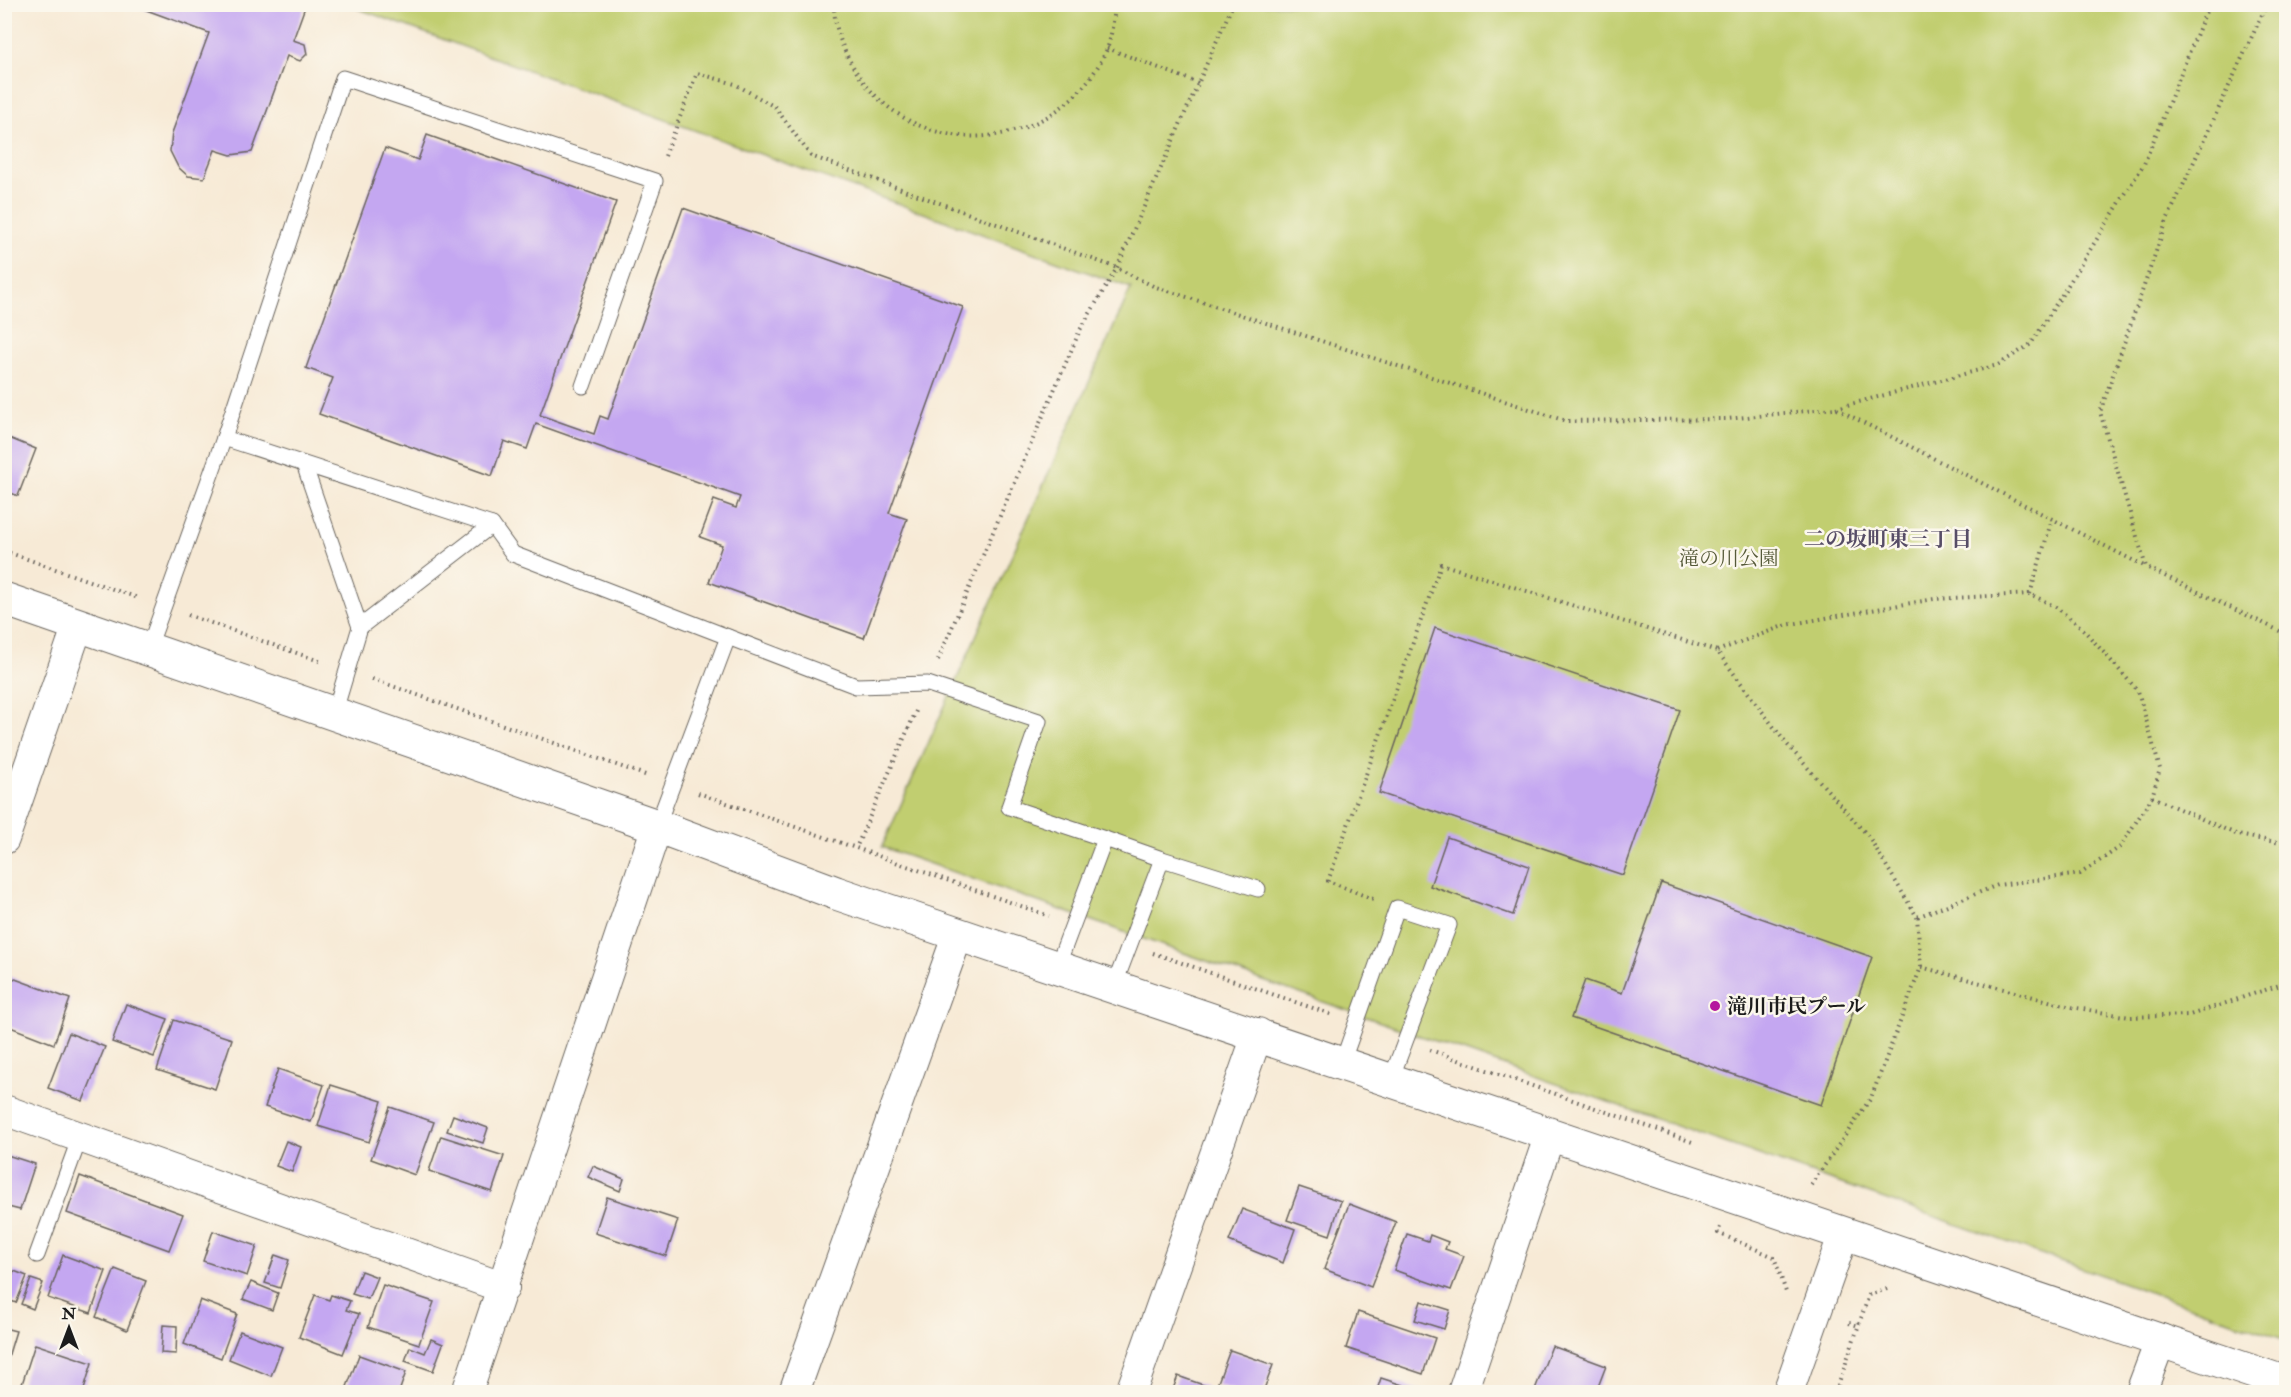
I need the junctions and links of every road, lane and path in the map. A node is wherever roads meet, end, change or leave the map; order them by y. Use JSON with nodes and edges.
{"nodes":[{"id":1,"x":834,"y":4,"type":"edge"},
{"id":2,"x":1116,"y":4,"type":"edge"},
{"id":3,"x":1233,"y":4,"type":"edge"},
{"id":4,"x":2209,"y":4,"type":"edge"},
{"id":5,"x":2267,"y":4,"type":"edge"},
{"id":6,"x":1107,"y":48,"type":"junction"},
{"id":7,"x":1198,"y":83,"type":"junction"},
{"id":8,"x":655,"y":181,"type":"junction"},
{"id":9,"x":1117,"y":268,"type":"junction"},
{"id":10,"x":583,"y":386,"type":"dead end"},
{"id":11,"x":1835,"y":408,"type":"junction"},
{"id":12,"x":224,"y":438,"type":"junction"},
{"id":13,"x":305,"y":467,"type":"junction"},
{"id":14,"x":2052,"y":519,"type":"junction"},
{"id":15,"x":492,"y":525,"type":"junction"},
{"id":16,"x":4,"y":551,"type":"edge"},
{"id":17,"x":2146,"y":567,"type":"junction"},
{"id":18,"x":2030,"y":594,"type":"junction"},
{"id":19,"x":4,"y":599,"type":"edge"},
{"id":20,"x":164,"y":607,"type":"junction"},
{"id":21,"x":78,"y":625,"type":"junction"},
{"id":22,"x":360,"y":627,"type":"junction"},
{"id":23,"x":2286,"y":634,"type":"edge"},
{"id":24,"x":728,"y":637,"type":"junction"},
{"id":25,"x":148,"y":650,"type":"junction"},
{"id":26,"x":1717,"y":651,"type":"junction"},
{"id":27,"x":348,"y":671,"type":"junction"},
{"id":28,"x":928,"y":684,"type":"junction"},
{"id":29,"x":334,"y":714,"type":"junction"},
{"id":30,"x":673,"y":785,"type":"junction"},
{"id":31,"x":2152,"y":797,"type":"junction"},
{"id":32,"x":657,"y":826,"type":"junction"},
{"id":33,"x":4,"y":838,"type":"edge"},
{"id":34,"x":1105,"y":839,"type":"junction"},
{"id":35,"x":2286,"y":844,"type":"edge"},
{"id":36,"x":856,"y":848,"type":"junction"},
{"id":37,"x":1162,"y":860,"type":"junction"},
{"id":38,"x":1258,"y":889,"type":"dead end"},
{"id":39,"x":1397,"y":908,"type":"junction"},
{"id":40,"x":1917,"y":917,"type":"junction"},
{"id":41,"x":1073,"y":924,"type":"junction"},
{"id":42,"x":958,"y":934,"type":"junction"},
{"id":43,"x":1130,"y":945,"type":"junction"},
{"id":44,"x":1057,"y":967,"type":"junction"},
{"id":45,"x":1921,"y":967,"type":"junction"},
{"id":46,"x":2286,"y":983,"type":"edge"},
{"id":47,"x":1114,"y":986,"type":"junction"},
{"id":48,"x":1355,"y":1023,"type":"junction"},
{"id":49,"x":1258,"y":1033,"type":"junction"},
{"id":50,"x":1405,"y":1041,"type":"junction"},
{"id":51,"x":1342,"y":1063,"type":"junction"},
{"id":52,"x":1391,"y":1079,"type":"junction"},
{"id":53,"x":4,"y":1110,"type":"edge"},
{"id":54,"x":1550,"y":1134,"type":"junction"},
{"id":55,"x":80,"y":1137,"type":"junction"},
{"id":56,"x":1697,"y":1143,"type":"dead end"},
{"id":57,"x":1728,"y":1194,"type":"junction"},
{"id":58,"x":1791,"y":1215,"type":"junction"},
{"id":59,"x":1844,"y":1233,"type":"junction"},
{"id":60,"x":37,"y":1255,"type":"dead end"},
{"id":61,"x":504,"y":1288,"type":"junction"},
{"id":62,"x":1891,"y":1288,"type":"dead end"},
{"id":63,"x":1816,"y":1312,"type":"junction"},
{"id":64,"x":1859,"y":1326,"type":"junction"},
{"id":65,"x":2161,"y":1339,"type":"junction"},
{"id":66,"x":2286,"y":1383,"type":"edge"},
{"id":67,"x":467,"y":1392,"type":"edge"},
{"id":68,"x":794,"y":1392,"type":"edge"},
{"id":69,"x":1131,"y":1392,"type":"edge"},
{"id":70,"x":1463,"y":1392,"type":"edge"},
{"id":71,"x":1788,"y":1392,"type":"edge"},
{"id":72,"x":1836,"y":1392,"type":"edge"},
{"id":73,"x":2141,"y":1392,"type":"edge"}],
"edges":[{"from":1,"to":6,"type":"path"},
{"from":2,"to":6,"type":"path"},
{"from":3,"to":7,"type":"path"},
{"from":4,"to":11,"type":"path"},
{"from":5,"to":17,"type":"path"},
{"from":6,"to":7,"type":"path"},
{"from":7,"to":9,"type":"path"},
{"from":8,"to":9,"type":"path"},
{"from":8,"to":10,"type":"lane"},
{"from":8,"to":12,"type":"lane"},
{"from":9,"to":11,"type":"path"},
{"from":9,"to":28,"type":"path"},
{"from":11,"to":14,"type":"path"},
{"from":12,"to":13,"type":"lane"},
{"from":12,"to":20,"type":"lane"},
{"from":13,"to":15,"type":"lane"},
{"from":13,"to":22,"type":"lane"},
{"from":14,"to":17,"type":"path"},
{"from":14,"to":18,"type":"path"},
{"from":15,"to":22,"type":"lane"},
{"from":15,"to":24,"type":"lane"},
{"from":16,"to":20,"type":"path"},
{"from":17,"to":23,"type":"path"},
{"from":18,"to":26,"type":"path"},
{"from":18,"to":31,"type":"path"},
{"from":19,"to":21,"type":"street"},
{"from":20,"to":25,"type":"lane"},
{"from":20,"to":27,"type":"path"},
{"from":21,"to":25,"type":"street"},
{"from":21,"to":33,"type":"street"},
{"from":22,"to":27,"type":"lane"},
{"from":24,"to":28,"type":"lane"},
{"from":24,"to":30,"type":"lane"},
{"from":25,"to":29,"type":"street"},
{"from":26,"to":39,"type":"path"},
{"from":26,"to":40,"type":"path"},
{"from":27,"to":29,"type":"lane"},
{"from":27,"to":30,"type":"path"},
{"from":28,"to":34,"type":"lane"},
{"from":28,"to":36,"type":"path"},
{"from":29,"to":32,"type":"street"},
{"from":30,"to":32,"type":"lane"},
{"from":30,"to":36,"type":"path"},
{"from":31,"to":35,"type":"path"},
{"from":31,"to":40,"type":"path"},
{"from":32,"to":42,"type":"street"},
{"from":32,"to":61,"type":"street"},
{"from":34,"to":37,"type":"lane"},
{"from":34,"to":41,"type":"lane"},
{"from":36,"to":41,"type":"path"},
{"from":37,"to":38,"type":"lane"},
{"from":37,"to":43,"type":"lane"},
{"from":39,"to":48,"type":"lane"},
{"from":39,"to":50,"type":"lane"},
{"from":40,"to":45,"type":"path"},
{"from":41,"to":44,"type":"lane"},
{"from":42,"to":44,"type":"street"},
{"from":42,"to":68,"type":"street"},
{"from":43,"to":47,"type":"lane"},
{"from":43,"to":48,"type":"path"},
{"from":44,"to":47,"type":"street"},
{"from":45,"to":46,"type":"path"},
{"from":45,"to":58,"type":"path"},
{"from":47,"to":49,"type":"street"},
{"from":48,"to":51,"type":"lane"},
{"from":49,"to":51,"type":"street"},
{"from":49,"to":69,"type":"street"},
{"from":50,"to":52,"type":"lane"},
{"from":50,"to":56,"type":"path"},
{"from":51,"to":52,"type":"street"},
{"from":52,"to":54,"type":"street"},
{"from":53,"to":55,"type":"street"},
{"from":54,"to":57,"type":"street"},
{"from":54,"to":70,"type":"street"},
{"from":55,"to":60,"type":"lane"},
{"from":55,"to":61,"type":"street"},
{"from":57,"to":58,"type":"street"},
{"from":57,"to":63,"type":"path"},
{"from":58,"to":59,"type":"street"},
{"from":59,"to":63,"type":"street"},
{"from":59,"to":65,"type":"street"},
{"from":61,"to":67,"type":"street"},
{"from":62,"to":64,"type":"path"},
{"from":63,"to":64,"type":"path"},
{"from":63,"to":71,"type":"street"},
{"from":64,"to":72,"type":"path"},
{"from":65,"to":66,"type":"street"},
{"from":65,"to":73,"type":"street"}]}
